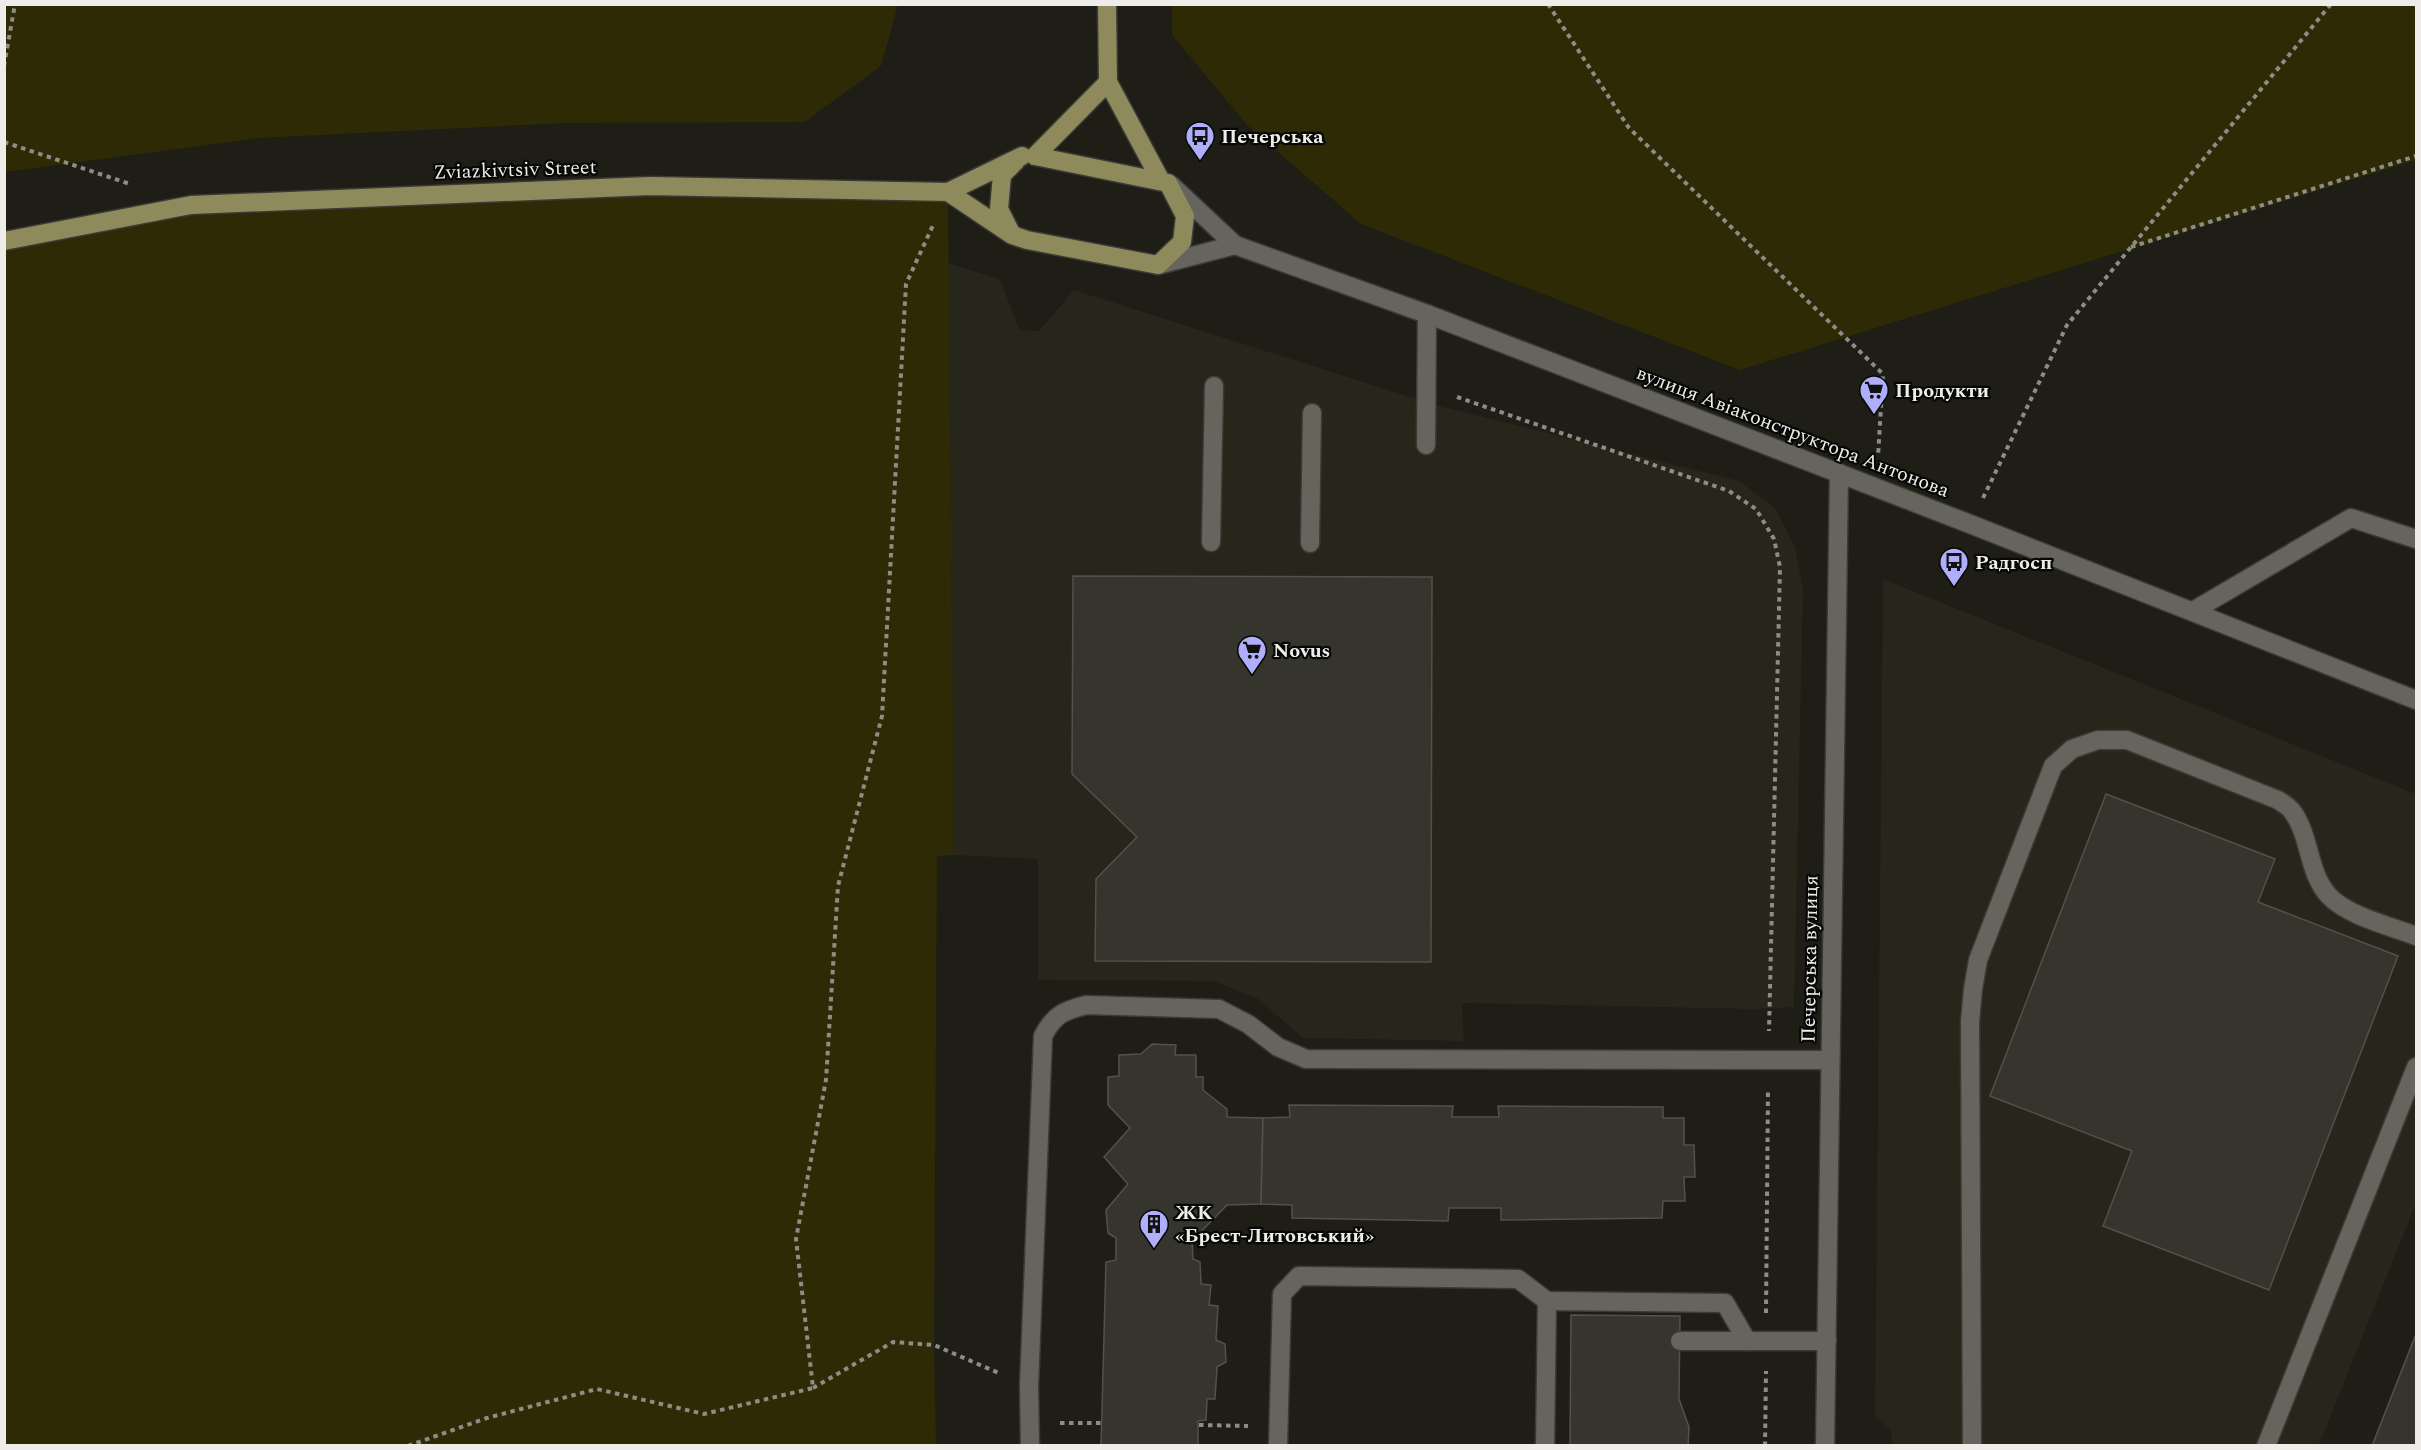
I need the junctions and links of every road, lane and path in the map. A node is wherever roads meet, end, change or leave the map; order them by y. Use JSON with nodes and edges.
{"nodes":[{"id":1,"x":15,"y":4,"type":"edge"},
{"id":2,"x":1107,"y":4,"type":"edge"},
{"id":3,"x":1548,"y":4,"type":"edge"},
{"id":4,"x":2331,"y":4,"type":"edge"},
{"id":5,"x":4,"y":66,"type":"edge"},
{"id":6,"x":1108,"y":82,"type":"junction"},
{"id":7,"x":4,"y":142,"type":"edge"},
{"id":8,"x":1028,"y":156,"type":"junction"},
{"id":9,"x":2416,"y":156,"type":"edge"},
{"id":10,"x":1165,"y":182,"type":"junction"},
{"id":11,"x":136,"y":186,"type":"dead end"},
{"id":12,"x":948,"y":192,"type":"junction"},
{"id":13,"x":1012,"y":234,"type":"junction"},
{"id":14,"x":4,"y":241,"type":"edge"},
{"id":15,"x":1235,"y":245,"type":"junction"},
{"id":16,"x":2131,"y":247,"type":"junction"},
{"id":17,"x":1158,"y":265,"type":"junction"},
{"id":18,"x":1427,"y":314,"type":"junction"},
{"id":19,"x":1214,"y":386,"type":"dead end"},
{"id":20,"x":1428,"y":387,"type":"junction"},
{"id":21,"x":1312,"y":413,"type":"dead end"},
{"id":22,"x":1426,"y":445,"type":"dead end"},
{"id":23,"x":1839,"y":473,"type":"junction"},
{"id":24,"x":1876,"y":488,"type":"junction"},
{"id":25,"x":1970,"y":524,"type":"junction"},
{"id":26,"x":2416,"y":539,"type":"edge"},
{"id":27,"x":1211,"y":542,"type":"dead end"},
{"id":28,"x":1310,"y":543,"type":"dead end"},
{"id":29,"x":2193,"y":611,"type":"junction"},
{"id":30,"x":2416,"y":700,"type":"edge"},
{"id":31,"x":2416,"y":936,"type":"edge"},
{"id":32,"x":1769,"y":1059,"type":"junction"},
{"id":33,"x":1830,"y":1060,"type":"junction"},
{"id":34,"x":2416,"y":1067,"type":"edge"},
{"id":35,"x":1547,"y":1301,"type":"junction"},
{"id":36,"x":1680,"y":1341,"type":"dead end"},
{"id":37,"x":1747,"y":1341,"type":"junction"},
{"id":38,"x":1766,"y":1341,"type":"junction"},
{"id":39,"x":1827,"y":1341,"type":"junction"},
{"id":40,"x":1029,"y":1386,"type":"junction"},
{"id":41,"x":813,"y":1388,"type":"junction"},
{"id":42,"x":1030,"y":1423,"type":"junction"},
{"id":43,"x":1101,"y":1423,"type":"dead end"},
{"id":44,"x":1198,"y":1425,"type":"dead end"},
{"id":45,"x":1278,"y":1426,"type":"junction"},
{"id":46,"x":408,"y":1446,"type":"edge"},
{"id":47,"x":1029,"y":1446,"type":"edge"},
{"id":48,"x":1278,"y":1446,"type":"edge"},
{"id":49,"x":1545,"y":1446,"type":"edge"},
{"id":50,"x":1765,"y":1446,"type":"edge"},
{"id":51,"x":1825,"y":1446,"type":"edge"},
{"id":52,"x":1972,"y":1446,"type":"edge"},
{"id":53,"x":2266,"y":1446,"type":"edge"}],
"edges":[{"from":1,"to":5,"type":"path"},
{"from":2,"to":6,"type":"main road"},
{"from":3,"to":24,"type":"path"},
{"from":4,"to":16,"type":"path"},
{"from":6,"to":8,"type":"main road"},
{"from":6,"to":10,"type":"main road"},
{"from":7,"to":11,"type":"path"},
{"from":8,"to":10,"type":"main road"},
{"from":8,"to":12,"type":"main road","name":"Zviazkivtsiv Street"},
{"from":8,"to":13,"type":"main road"},
{"from":9,"to":16,"type":"path"},
{"from":10,"to":15,"type":"street","name":"вулиця Авіаконструктора Антонова"},
{"from":10,"to":17,"type":"main road"},
{"from":12,"to":13,"type":"main road"},
{"from":12,"to":14,"type":"main road","name":"Zviazkivtsiv Street"},
{"from":12,"to":41,"type":"path"},
{"from":13,"to":17,"type":"main road"},
{"from":15,"to":17,"type":"street"},
{"from":15,"to":18,"type":"street","name":"вулиця Авіаконструктора Антонова"},
{"from":16,"to":25,"type":"path"},
{"from":18,"to":20,"type":"street"},
{"from":18,"to":23,"type":"street","name":"вулиця Авіаконструктора Антонова"},
{"from":19,"to":27,"type":"street"},
{"from":20,"to":22,"type":"street"},
{"from":20,"to":32,"type":"path"},
{"from":21,"to":28,"type":"street"},
{"from":23,"to":24,"type":"street","name":"вулиця Авіаконструктора Антонова"},
{"from":23,"to":33,"type":"street","name":"Печерська вулиця"},
{"from":24,"to":25,"type":"street","name":"вулиця Авіаконструктора Антонова"},
{"from":25,"to":29,"type":"street","name":"вулиця Авіаконструктора Антонова"},
{"from":26,"to":29,"type":"street"},
{"from":29,"to":30,"type":"street","name":"вулиця Авіаконструктора Антонова"},
{"from":31,"to":52,"type":"street"},
{"from":32,"to":33,"type":"street"},
{"from":32,"to":38,"type":"path"},
{"from":32,"to":40,"type":"street"},
{"from":33,"to":39,"type":"street","name":"Печерська вулиця"},
{"from":34,"to":53,"type":"street"},
{"from":35,"to":37,"type":"street"},
{"from":35,"to":45,"type":"street"},
{"from":35,"to":49,"type":"street"},
{"from":36,"to":37,"type":"street"},
{"from":37,"to":38,"type":"street"},
{"from":38,"to":39,"type":"street"},
{"from":38,"to":50,"type":"path"},
{"from":39,"to":51,"type":"street","name":"Печерська вулиця"},
{"from":40,"to":41,"type":"path"},
{"from":40,"to":42,"type":"street"},
{"from":41,"to":46,"type":"path"},
{"from":42,"to":43,"type":"path"},
{"from":42,"to":47,"type":"street"},
{"from":44,"to":45,"type":"path"},
{"from":45,"to":48,"type":"street"}]}
